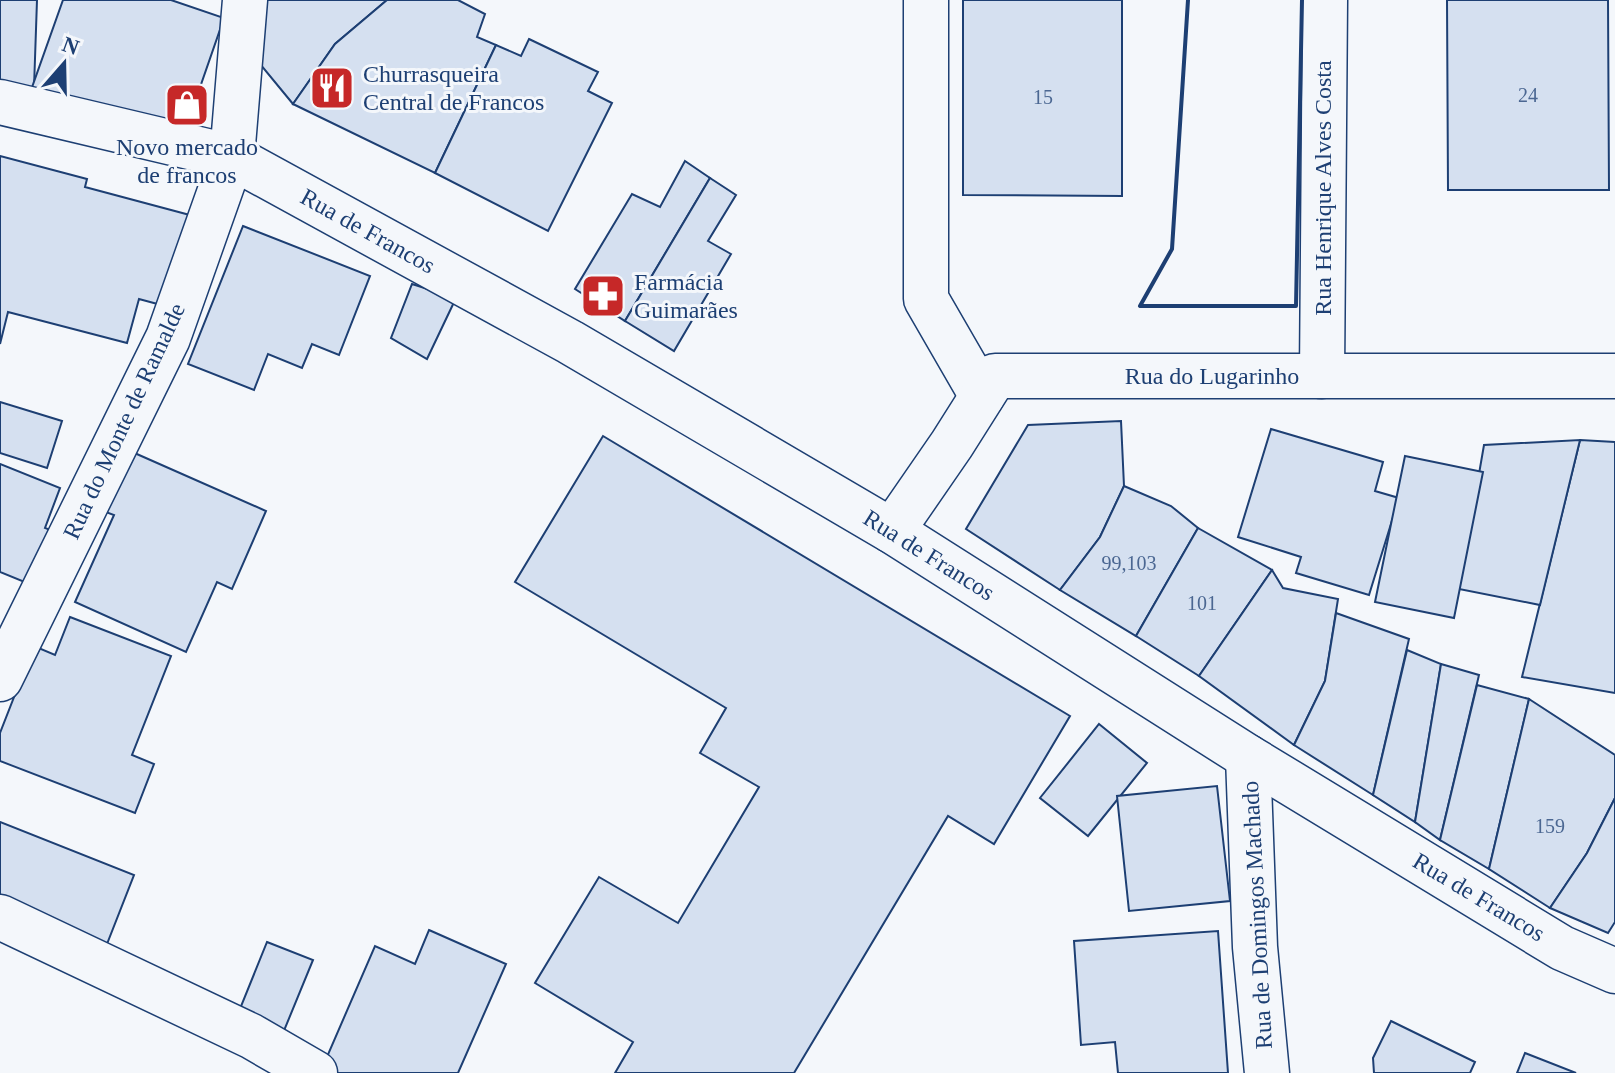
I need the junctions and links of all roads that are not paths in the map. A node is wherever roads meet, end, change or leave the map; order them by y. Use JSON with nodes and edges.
{"nodes":[{"id":1,"x":245,"y":0,"type":"edge"},
{"id":2,"x":926,"y":0,"type":"edge"},
{"id":3,"x":1325,"y":0,"type":"edge"},
{"id":4,"x":0,"y":102,"type":"edge"},
{"id":5,"x":232,"y":157,"type":"junction"},
{"id":6,"x":1322,"y":376,"type":"junction"},
{"id":7,"x":1615,"y":376,"type":"edge"},
{"id":8,"x":982,"y":396,"type":"junction"},
{"id":9,"x":892,"y":531,"type":"junction"},
{"id":10,"x":0,"y":679,"type":"edge"},
{"id":11,"x":1248,"y":757,"type":"junction"},
{"id":12,"x":0,"y":917,"type":"edge"},
{"id":13,"x":1615,"y":971,"type":"edge"},
{"id":14,"x":315,"y":1073,"type":"edge"},
{"id":15,"x":1267,"y":1073,"type":"edge"}],
"edges":[{"from":1,"to":5,"type":"street","name":"Rua do Monte de Ramalde"},
{"from":2,"to":8,"type":"street"},
{"from":3,"to":6,"type":"street","name":"Rua Henrique Alves Costa"},
{"from":4,"to":5,"type":"street","name":"Rua de Francos"},
{"from":5,"to":9,"type":"street","name":"Rua de Francos"},
{"from":5,"to":10,"type":"street","name":"Rua do Monte de Ramalde"},
{"from":6,"to":7,"type":"street","name":"Rua do Lugarinho"},
{"from":6,"to":8,"type":"street","name":"Rua do Lugarinho"},
{"from":8,"to":9,"type":"street","name":"Rua do Lugarinho"},
{"from":9,"to":11,"type":"street","name":"Rua de Francos"},
{"from":11,"to":13,"type":"street","name":"Rua de Francos"},
{"from":11,"to":15,"type":"street","name":"Rua de Domingos Machado"},
{"from":12,"to":14,"type":"street"}]}
